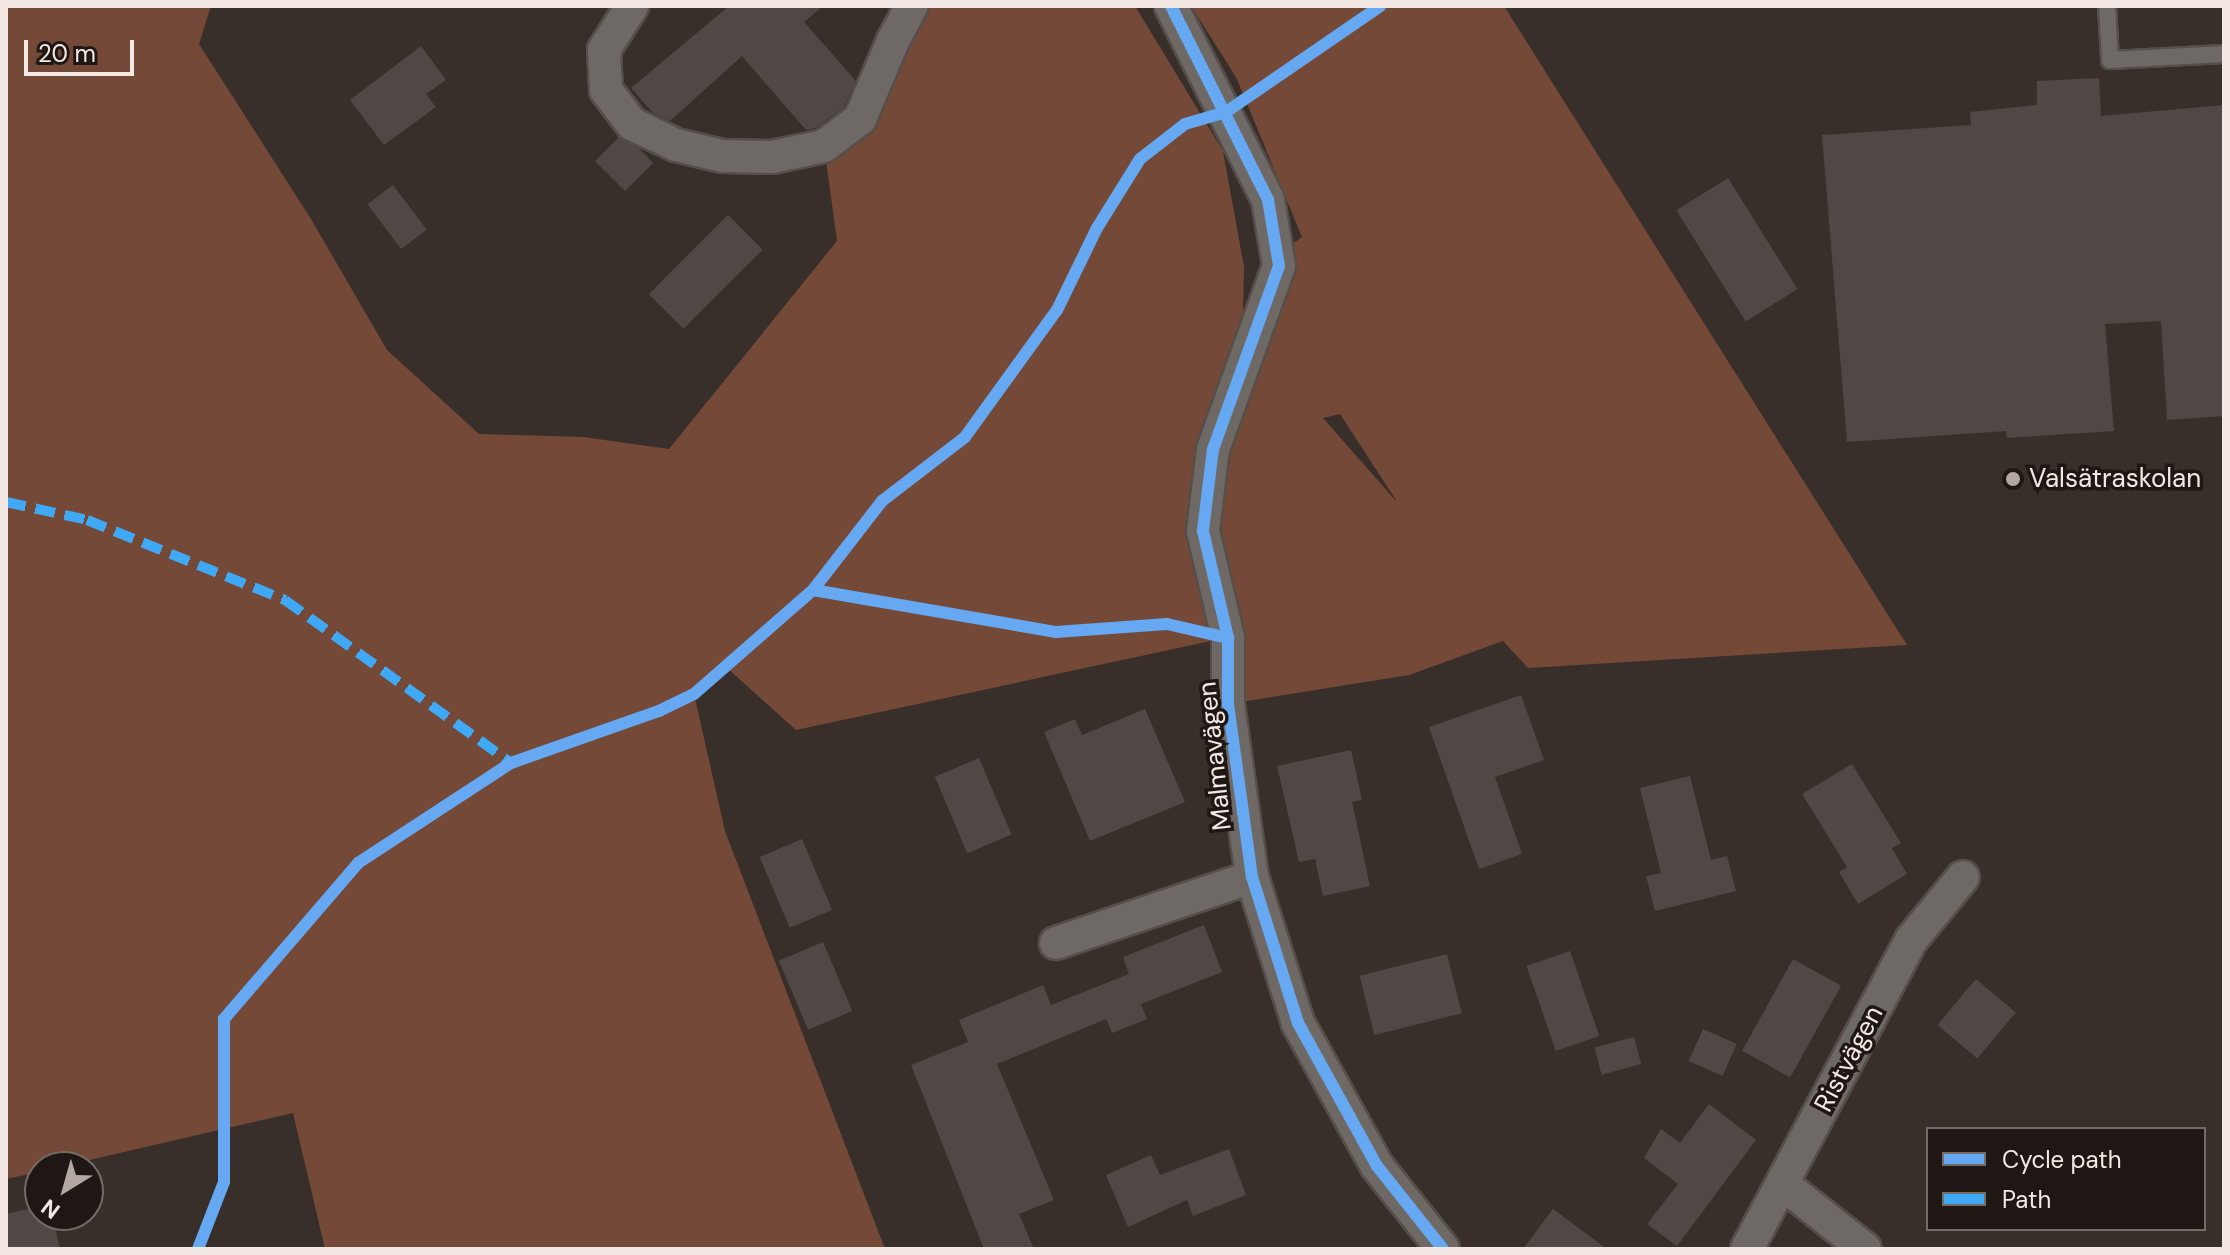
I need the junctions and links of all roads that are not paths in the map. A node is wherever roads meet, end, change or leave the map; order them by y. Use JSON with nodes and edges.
{"nodes":[{"id":1,"x":632,"y":6,"type":"edge"},
{"id":2,"x":912,"y":6,"type":"edge"},
{"id":3,"x":1171,"y":6,"type":"edge"},
{"id":4,"x":2107,"y":6,"type":"edge"},
{"id":5,"x":2224,"y":54,"type":"edge"},
{"id":6,"x":1252,"y":877,"type":"junction"},
{"id":7,"x":1963,"y":877,"type":"dead end"},
{"id":8,"x":1056,"y":943,"type":"dead end"},
{"id":9,"x":1784,"y":1185,"type":"junction"},
{"id":10,"x":1443,"y":1249,"type":"edge"},
{"id":11,"x":1747,"y":1249,"type":"edge"},
{"id":12,"x":1865,"y":1249,"type":"edge"}],
"edges":[{"from":1,"to":2,"type":"street"},
{"from":3,"to":6,"type":"street","name":"Malmavägen"},
{"from":4,"to":5,"type":"lane"},
{"from":6,"to":8,"type":"street"},
{"from":6,"to":10,"type":"street","name":"Malmavägen"},
{"from":7,"to":9,"type":"street","name":"Ristvägen"},
{"from":9,"to":11,"type":"street","name":"Ristvägen"},
{"from":9,"to":12,"type":"street"}]}
